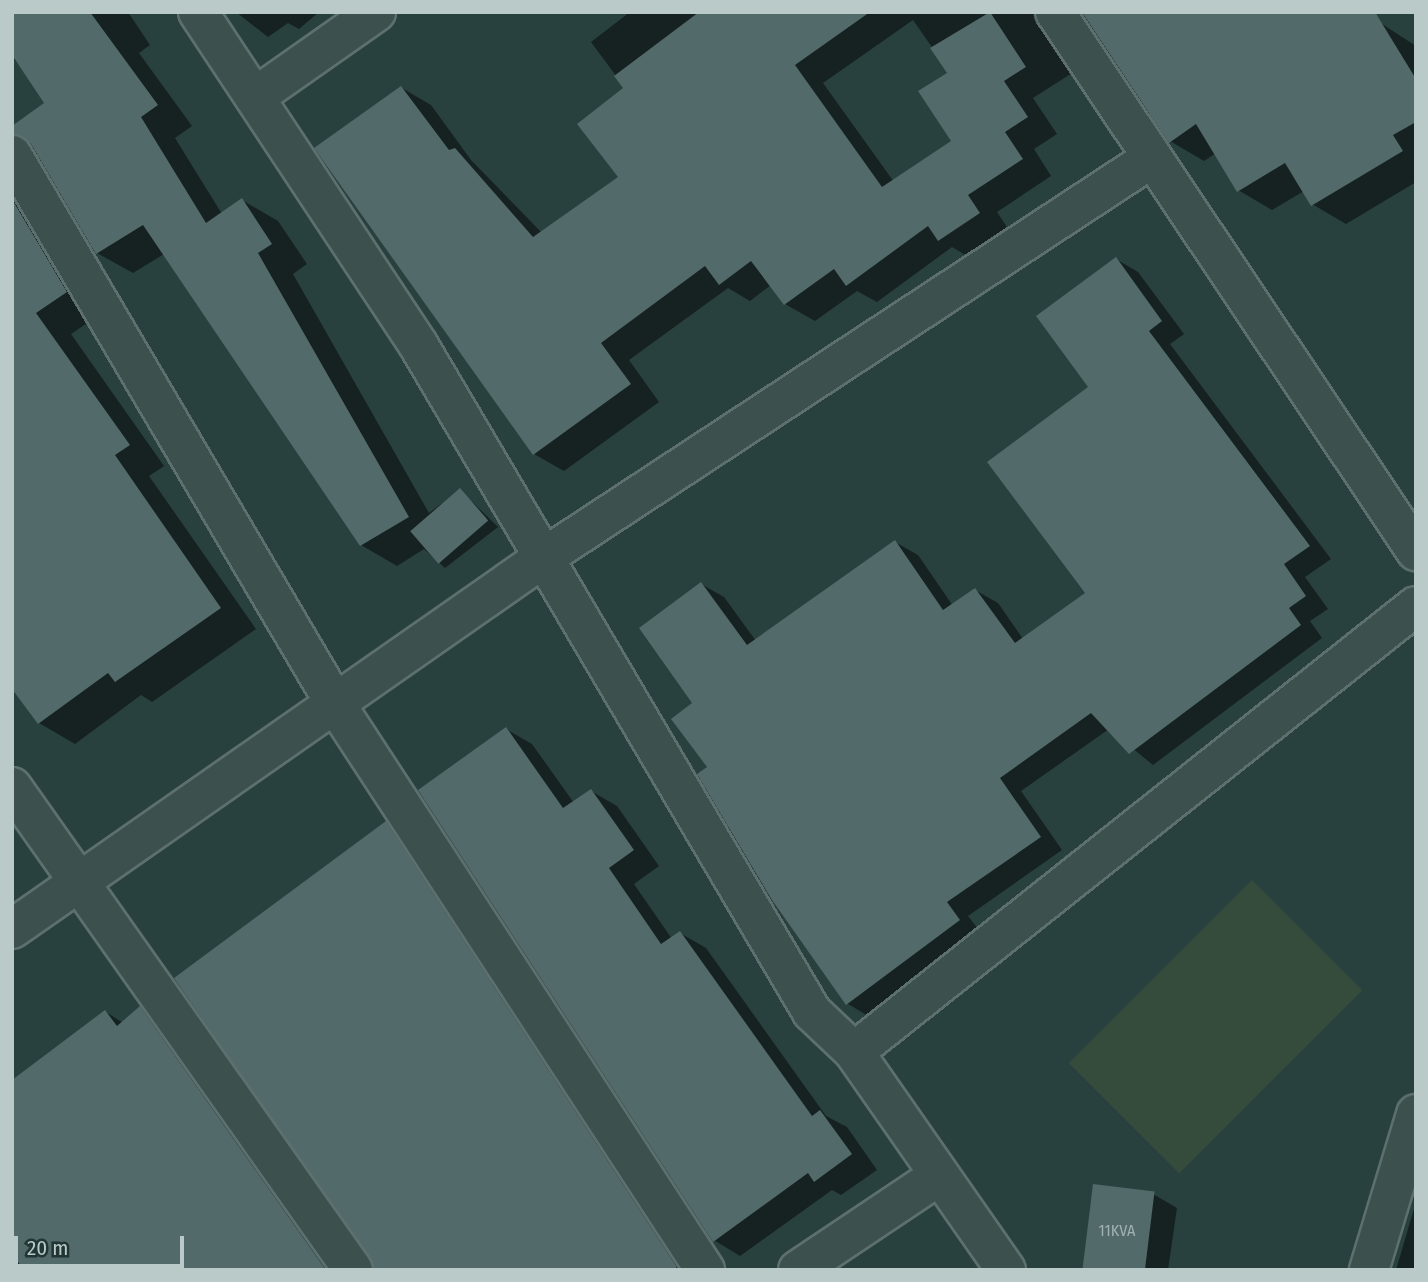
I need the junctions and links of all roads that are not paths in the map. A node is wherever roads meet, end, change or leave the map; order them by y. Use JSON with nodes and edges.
{"nodes":[{"id":1,"x":198,"y":12,"type":"edge"},
{"id":2,"x":376,"y":12,"type":"edge"},
{"id":3,"x":1055,"y":12,"type":"edge"},
{"id":4,"x":255,"y":97,"type":"junction"},
{"id":5,"x":12,"y":155,"type":"edge"},
{"id":6,"x":1149,"y":160,"type":"junction"},
{"id":7,"x":1416,"y":551,"type":"edge"},
{"id":8,"x":543,"y":558,"type":"junction"},
{"id":9,"x":1416,"y":606,"type":"edge"},
{"id":10,"x":336,"y":705,"type":"junction"},
{"id":11,"x":12,"y":787,"type":"edge"},
{"id":12,"x":78,"y":884,"type":"junction"},
{"id":13,"x":12,"y":929,"type":"edge"},
{"id":14,"x":854,"y":1052,"type":"junction"},
{"id":15,"x":1416,"y":1114,"type":"edge"},
{"id":16,"x":937,"y":1177,"type":"junction"},
{"id":17,"x":353,"y":1270,"type":"edge"},
{"id":18,"x":705,"y":1270,"type":"edge"},
{"id":19,"x":799,"y":1270,"type":"edge"},
{"id":20,"x":1006,"y":1270,"type":"edge"},
{"id":21,"x":1369,"y":1270,"type":"edge"}],
"edges":[{"from":1,"to":4,"type":"street"},
{"from":2,"to":4,"type":"street"},
{"from":3,"to":6,"type":"street"},
{"from":4,"to":8,"type":"street"},
{"from":5,"to":10,"type":"street"},
{"from":6,"to":7,"type":"street"},
{"from":6,"to":8,"type":"street"},
{"from":8,"to":10,"type":"street"},
{"from":8,"to":14,"type":"street"},
{"from":9,"to":14,"type":"street"},
{"from":10,"to":12,"type":"street"},
{"from":10,"to":18,"type":"street"},
{"from":11,"to":12,"type":"street"},
{"from":12,"to":13,"type":"street"},
{"from":12,"to":17,"type":"street"},
{"from":14,"to":16,"type":"street"},
{"from":15,"to":21,"type":"street"},
{"from":16,"to":19,"type":"street"},
{"from":16,"to":20,"type":"street"}]}
